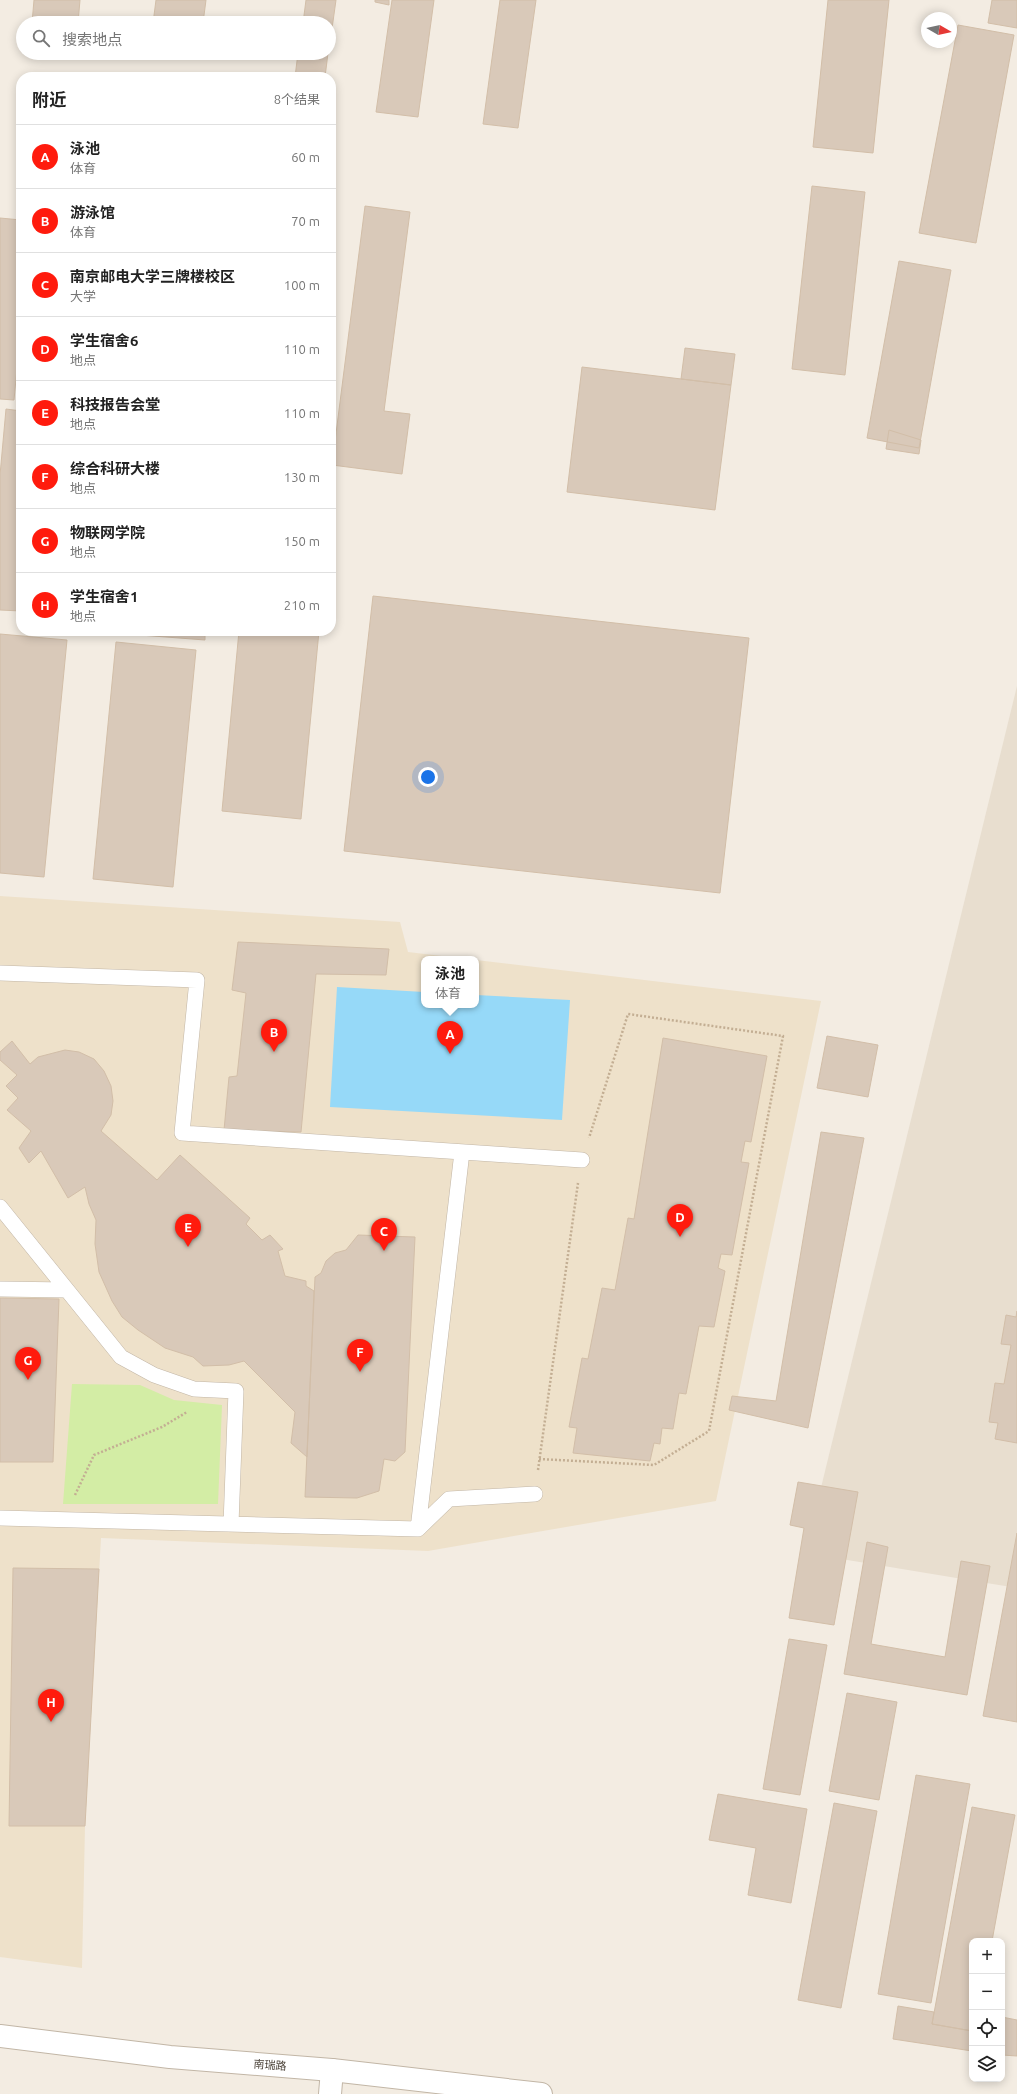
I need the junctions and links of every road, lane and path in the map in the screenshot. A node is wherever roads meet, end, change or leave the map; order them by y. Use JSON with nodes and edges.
{"nodes":[{"id":1,"x":0,"y":973,"type":"edge"},
{"id":2,"x":462,"y":1152,"type":"junction"},
{"id":3,"x":582,"y":1160,"type":"junction"},
{"id":4,"x":0,"y":1207,"type":"edge"},
{"id":5,"x":0,"y":1289,"type":"edge"},
{"id":6,"x":67,"y":1290,"type":"junction"},
{"id":7,"x":208,"y":1389,"type":"junction"},
{"id":8,"x":539,"y":1459,"type":"junction"},
{"id":9,"x":535,"y":1494,"type":"joint"},
{"id":10,"x":0,"y":1518,"type":"edge"},
{"id":11,"x":63,"y":1520,"type":"junction"},
{"id":12,"x":231,"y":1524,"type":"junction"},
{"id":13,"x":418,"y":1529,"type":"junction"},
{"id":14,"x":0,"y":2036,"type":"edge"},
{"id":15,"x":332,"y":2070,"type":"junction"},
{"id":16,"x":330,"y":2094,"type":"edge"},
{"id":17,"x":541,"y":2094,"type":"edge"}],
"edges":[{"from":1,"to":2,"type":"lane"},
{"from":2,"to":3,"type":"lane"},
{"from":2,"to":13,"type":"lane"},
{"from":3,"to":8,"type":"path"},
{"from":3,"to":8,"type":"path"},
{"from":4,"to":6,"type":"lane"},
{"from":5,"to":6,"type":"lane"},
{"from":6,"to":7,"type":"lane"},
{"from":7,"to":11,"type":"path"},
{"from":7,"to":12,"type":"lane"},
{"from":8,"to":9,"type":"path"},
{"from":9,"to":13,"type":"lane"},
{"from":10,"to":11,"type":"lane"},
{"from":11,"to":12,"type":"lane"},
{"from":12,"to":13,"type":"lane"},
{"from":14,"to":15,"type":"street","name":"南瑞路"},
{"from":15,"to":16,"type":"street"},
{"from":15,"to":17,"type":"street","name":"南瑞路"}]}
